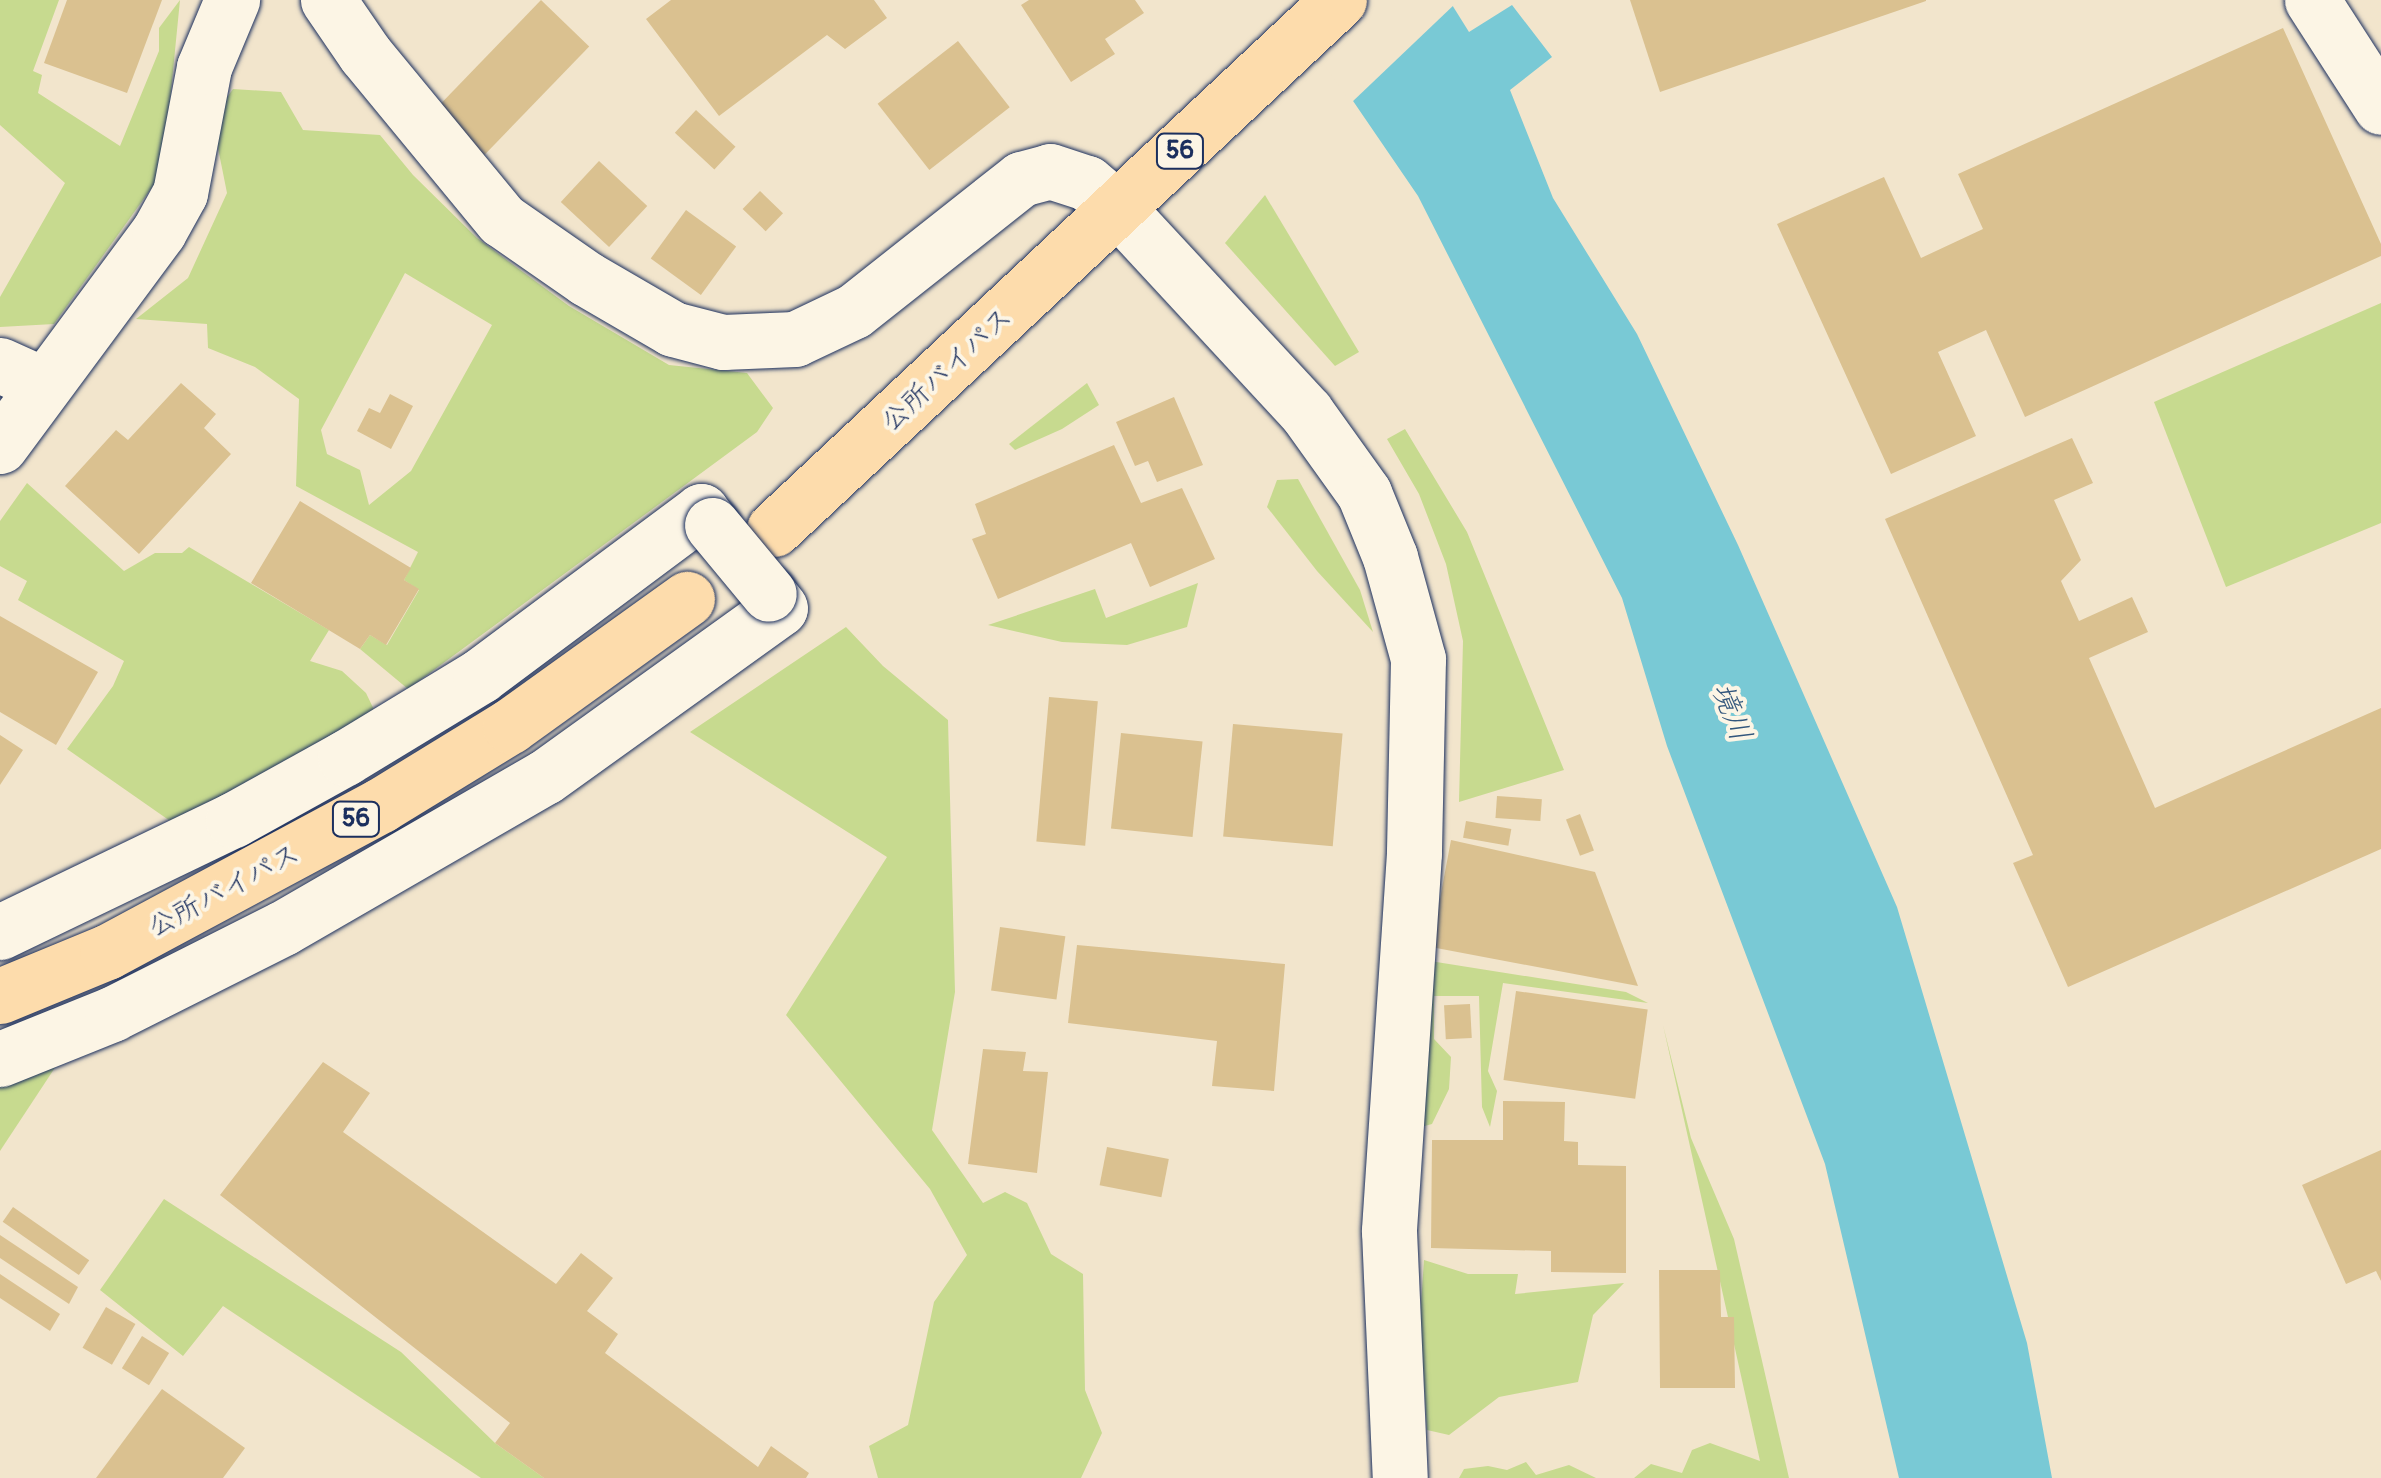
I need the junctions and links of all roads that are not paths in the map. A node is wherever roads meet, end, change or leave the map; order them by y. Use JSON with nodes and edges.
{"nodes":[{"id":1,"x":232,"y":0,"type":"edge"},
{"id":2,"x":328,"y":0,"type":"edge"},
{"id":3,"x":1339,"y":0,"type":"edge"},
{"id":4,"x":2312,"y":0,"type":"edge"},
{"id":5,"x":2381,"y":107,"type":"edge"},
{"id":6,"x":1119,"y":210,"type":"junction"},
{"id":7,"x":22,"y":375,"type":"edge"},
{"id":8,"x":0,"y":446,"type":"edge"},
{"id":9,"x":774,"y":529,"type":"dead end"},
{"id":10,"x":686,"y":599,"type":"dead end"},
{"id":11,"x":0,"y":932,"type":"edge"},
{"id":12,"x":0,"y":996,"type":"edge"},
{"id":13,"x":0,"y":1059,"type":"edge"},
{"id":14,"x":1400,"y":1478,"type":"edge"}],
"edges":[{"from":1,"to":7,"type":"street"},
{"from":2,"to":6,"type":"street"},
{"from":3,"to":6,"type":"main road","number":"56"},
{"from":4,"to":5,"type":"street"},
{"from":6,"to":9,"type":"main road","name":"公所バイパス","number":"56"},
{"from":6,"to":14,"type":"street"},
{"from":7,"to":8,"type":"street"},
{"from":10,"to":12,"type":"main road","name":"公所バイパス","number":"56"},
{"from":11,"to":13,"type":"street","bridge":true}]}
